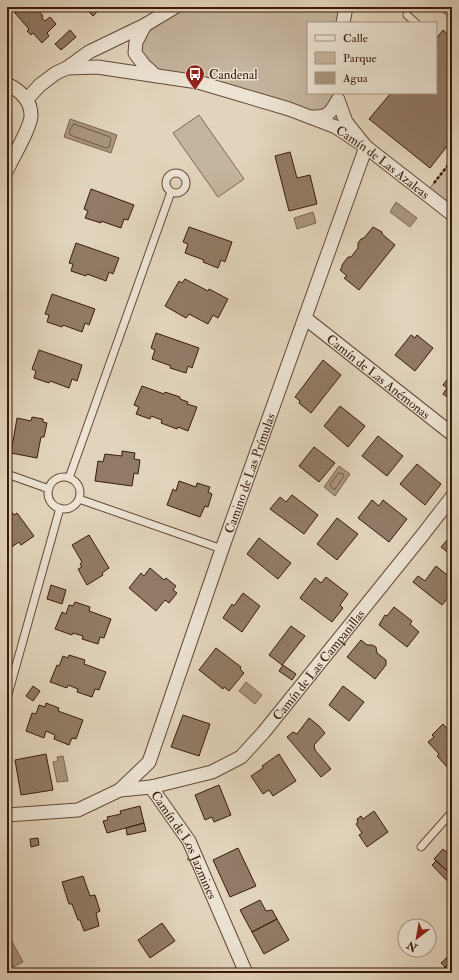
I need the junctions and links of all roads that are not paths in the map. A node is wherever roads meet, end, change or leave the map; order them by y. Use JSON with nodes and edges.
{"nodes":[{"id":1,"x":174,"y":7,"type":"edge"},
{"id":2,"x":346,"y":7,"type":"edge"},
{"id":3,"x":448,"y":7,"type":"edge"},
{"id":4,"x":452,"y":10,"type":"edge"},
{"id":5,"x":407,"y":15,"type":"dead end"},
{"id":6,"x":343,"y":22,"type":"edge"},
{"id":7,"x":415,"y":22,"type":"edge"},
{"id":8,"x":145,"y":25,"type":"junction"},
{"id":9,"x":67,"y":68,"type":"junction"},
{"id":10,"x":156,"y":76,"type":"junction"},
{"id":11,"x":7,"y":84,"type":"edge"},
{"id":12,"x":338,"y":97,"type":"edge"},
{"id":13,"x":27,"y":99,"type":"junction"},
{"id":14,"x":310,"y":117,"type":"junction"},
{"id":15,"x":336,"y":127,"type":"junction"},
{"id":16,"x":366,"y":147,"type":"junction"},
{"id":17,"x":7,"y":170,"type":"edge"},
{"id":18,"x":171,"y":192,"type":"dead end"},
{"id":19,"x":452,"y":214,"type":"edge"},
{"id":20,"x":305,"y":318,"type":"junction"},
{"id":21,"x":452,"y":434,"type":"edge"},
{"id":22,"x":7,"y":474,"type":"edge"},
{"id":23,"x":69,"y":478,"type":"junction"},
{"id":24,"x":49,"y":489,"type":"junction"},
{"id":25,"x":452,"y":497,"type":"edge"},
{"id":26,"x":79,"y":499,"type":"junction"},
{"id":27,"x":60,"y":508,"type":"junction"},
{"id":28,"x":222,"y":549,"type":"junction"},
{"id":29,"x":7,"y":698,"type":"edge"},
{"id":30,"x":152,"y":787,"type":"junction"},
{"id":31,"x":120,"y":790,"type":"junction"},
{"id":32,"x":452,"y":812,"type":"edge"},
{"id":33,"x":7,"y":815,"type":"edge"},
{"id":34,"x":421,"y":847,"type":"dead end"},
{"id":35,"x":246,"y":973,"type":"edge"}],
"edges":[{"from":1,"to":8,"type":"street"},
{"from":2,"to":6,"type":"street"},
{"from":3,"to":4,"type":"street"},
{"from":5,"to":7,"type":"lane"},
{"from":8,"to":9,"type":"street"},
{"from":8,"to":10,"type":"street"},
{"from":9,"to":10,"type":"street","name":"Camín de Las Azaleas"},
{"from":9,"to":13,"type":"street","name":"Camín de Las Azaleas"},
{"from":10,"to":14,"type":"street","name":"Camín de Las Azaleas"},
{"from":11,"to":13,"type":"street"},
{"from":12,"to":14,"type":"street","name":"Camín de Las Azaleas"},
{"from":12,"to":15,"type":"street"},
{"from":12,"to":16,"type":"street"},
{"from":13,"to":17,"type":"street"},
{"from":14,"to":15,"type":"street","name":"Camín de Las Azaleas"},
{"from":15,"to":16,"type":"street","name":"Camín de Las Azaleas"},
{"from":16,"to":19,"type":"street","name":"Camín de Las Azaleas"},
{"from":16,"to":20,"type":"street","name":"Camino de Las Prímulas"},
{"from":18,"to":23,"type":"lane"},
{"from":20,"to":21,"type":"street","name":"Camín de Las Anémonas"},
{"from":20,"to":28,"type":"street","name":"Camino de Las Prímulas"},
{"from":22,"to":24,"type":"lane"},
{"from":23,"to":24,"type":"lane"},
{"from":23,"to":26,"type":"lane"},
{"from":24,"to":27,"type":"lane"},
{"from":25,"to":30,"type":"street","name":"Camín de Las Campanillas"},
{"from":26,"to":27,"type":"lane"},
{"from":26,"to":28,"type":"lane"},
{"from":27,"to":29,"type":"lane"},
{"from":28,"to":31,"type":"street","name":"Camino de Las Prímulas"},
{"from":30,"to":31,"type":"street","name":"Camín de Los Jazmines"},
{"from":30,"to":35,"type":"street","name":"Camín de Los Jazmines"},
{"from":31,"to":33,"type":"street","name":"Camín de Los Jazmines"},
{"from":32,"to":34,"type":"lane"}]}
